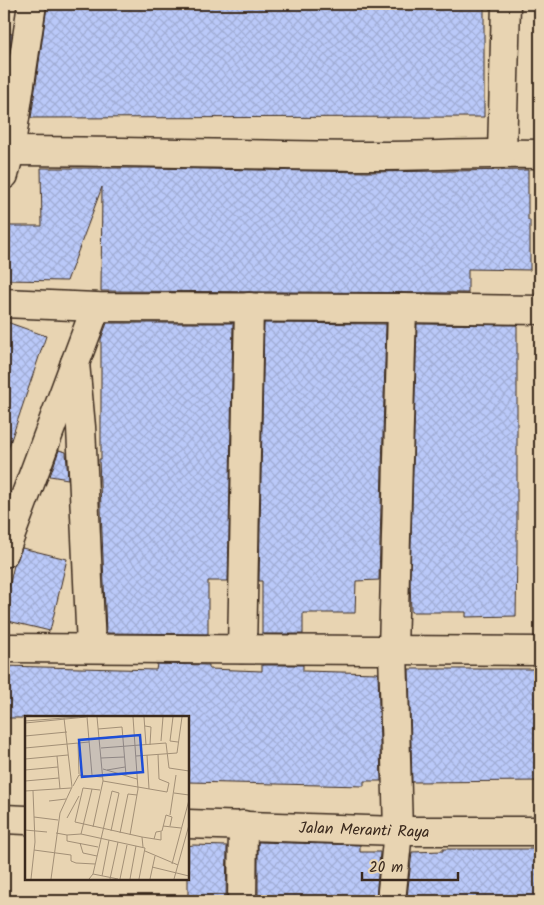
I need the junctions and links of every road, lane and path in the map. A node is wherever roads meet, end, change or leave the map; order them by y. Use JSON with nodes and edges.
{"nodes":[{"id":1,"x":32,"y":4,"type":"edge"},
{"id":2,"x":506,"y":4,"type":"edge"},
{"id":3,"x":502,"y":153,"type":"junction"},
{"id":4,"x":540,"y":154,"type":"edge"},
{"id":5,"x":7,"y":163,"type":"edge"},
{"id":6,"x":4,"y":303,"type":"edge"},
{"id":7,"x":96,"y":307,"type":"junction"},
{"id":8,"x":249,"y":307,"type":"junction"},
{"id":9,"x":402,"y":308,"type":"junction"},
{"id":10,"x":540,"y":310,"type":"edge"},
{"id":11,"x":75,"y":363,"type":"junction"},
{"id":12,"x":4,"y":553,"type":"edge"},
{"id":13,"x":91,"y":647,"type":"junction"},
{"id":14,"x":4,"y":648,"type":"edge"},
{"id":15,"x":242,"y":649,"type":"junction"},
{"id":16,"x":393,"y":650,"type":"junction"},
{"id":17,"x":540,"y":651,"type":"edge"},
{"id":18,"x":4,"y":819,"type":"edge"},
{"id":19,"x":25,"y":820,"type":"edge"},
{"id":20,"x":189,"y":824,"type":"edge"},
{"id":21,"x":243,"y":825,"type":"junction"},
{"id":22,"x":398,"y":831,"type":"junction"},
{"id":23,"x":540,"y":831,"type":"edge"},
{"id":24,"x":242,"y":901,"type":"edge"},
{"id":25,"x":391,"y":901,"type":"edge"}],
"edges":[{"from":1,"to":5,"type":"street"},
{"from":2,"to":3,"type":"street"},
{"from":3,"to":4,"type":"street"},
{"from":3,"to":5,"type":"street"},
{"from":6,"to":7,"type":"street"},
{"from":7,"to":8,"type":"street"},
{"from":7,"to":11,"type":"street"},
{"from":8,"to":9,"type":"street"},
{"from":8,"to":15,"type":"street"},
{"from":9,"to":10,"type":"street"},
{"from":9,"to":16,"type":"street"},
{"from":11,"to":12,"type":"street"},
{"from":11,"to":13,"type":"street"},
{"from":13,"to":14,"type":"street"},
{"from":13,"to":15,"type":"street"},
{"from":15,"to":16,"type":"street"},
{"from":16,"to":17,"type":"street"},
{"from":16,"to":22,"type":"street"},
{"from":18,"to":19,"type":"street"},
{"from":20,"to":21,"type":"street","name":"Jalan Meranti Raya"},
{"from":21,"to":22,"type":"street","name":"Jalan Meranti Raya"},
{"from":21,"to":24,"type":"street"},
{"from":22,"to":23,"type":"street","name":"Jalan Meranti Raya"},
{"from":22,"to":25,"type":"street"}]}
